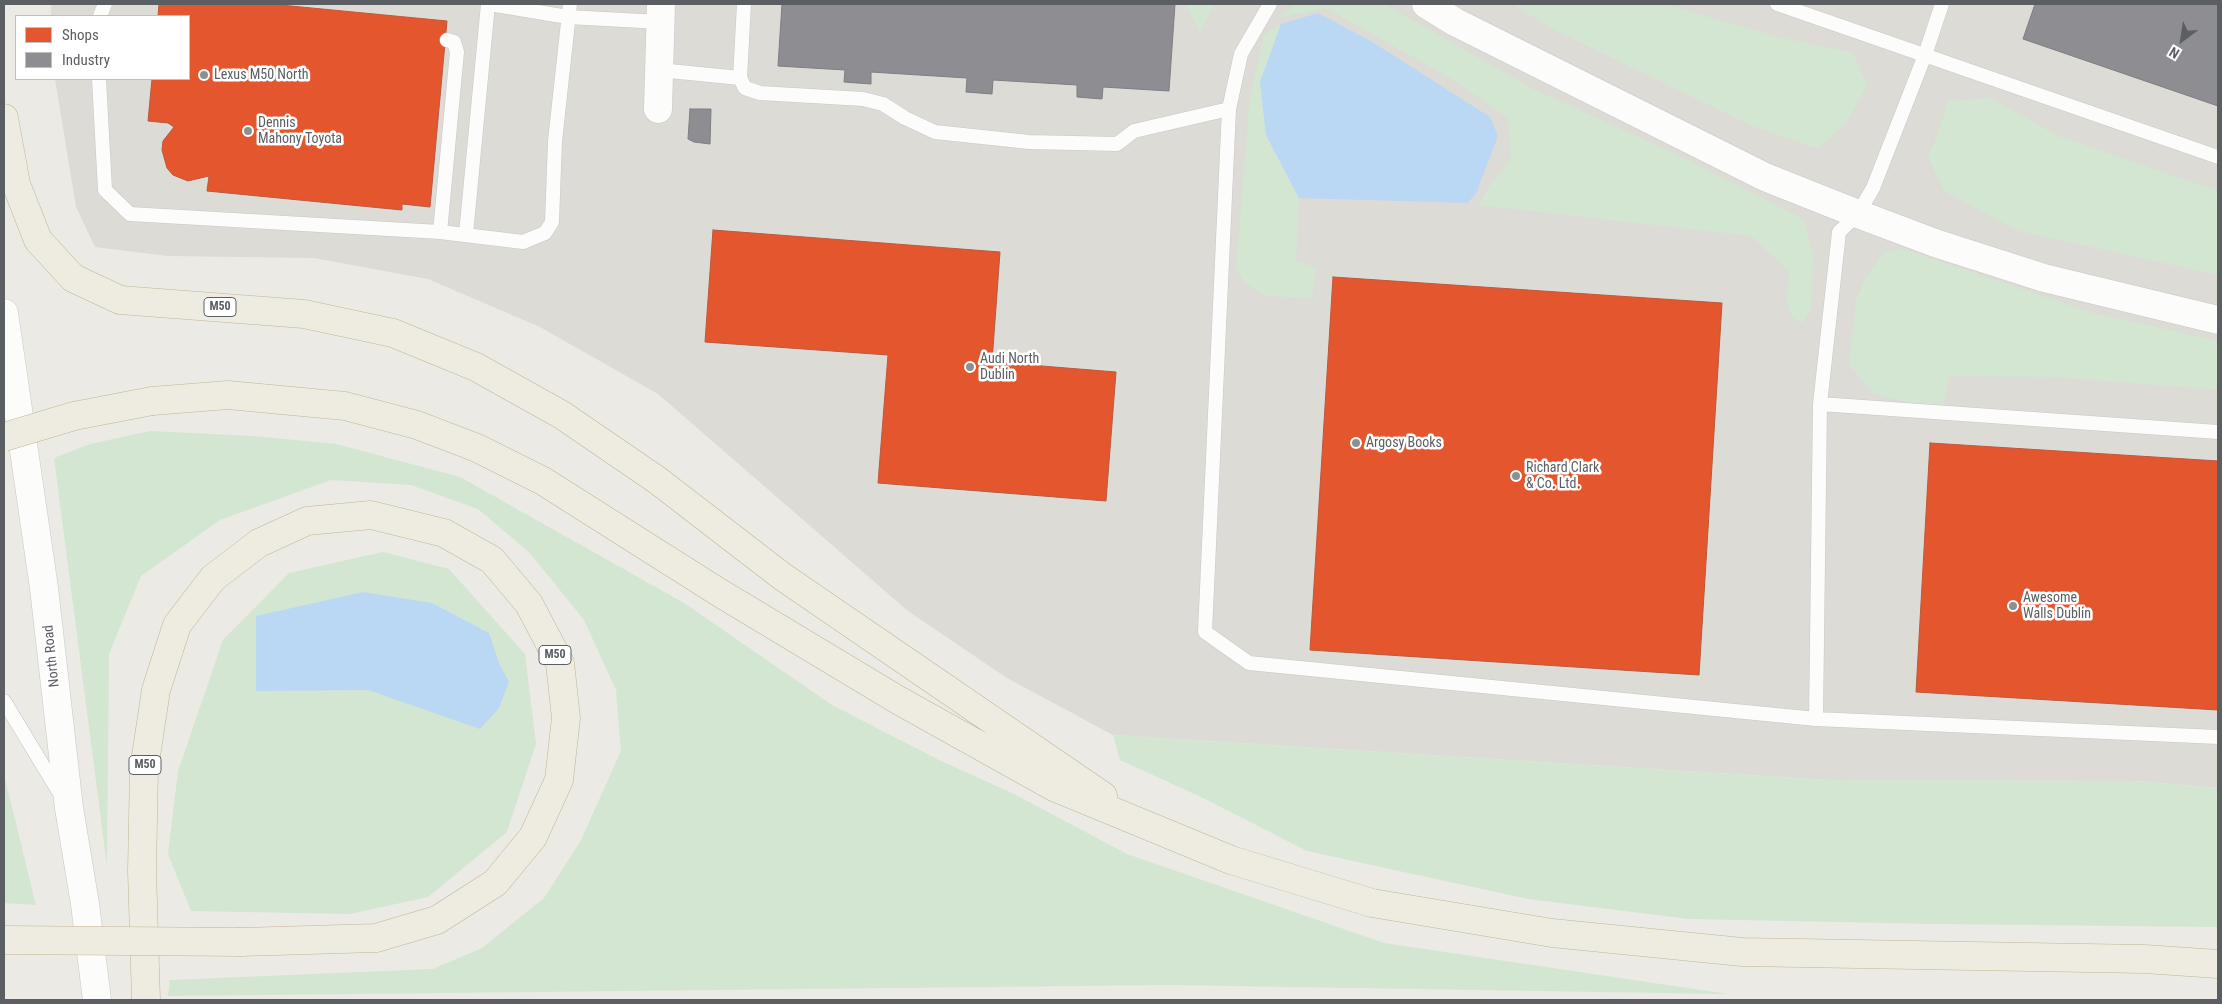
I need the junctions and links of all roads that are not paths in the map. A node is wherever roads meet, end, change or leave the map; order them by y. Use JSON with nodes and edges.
{"nodes":[{"id":1,"x":489,"y":4,"type":"edge"},
{"id":2,"x":744,"y":4,"type":"edge"},
{"id":3,"x":1270,"y":4,"type":"edge"},
{"id":4,"x":1426,"y":4,"type":"edge"},
{"id":5,"x":1777,"y":4,"type":"edge"},
{"id":6,"x":1942,"y":4,"type":"edge"},
{"id":7,"x":569,"y":10,"type":"edge"},
{"id":8,"x":661,"y":13,"type":"edge"},
{"id":9,"x":447,"y":40,"type":"dead end"},
{"id":10,"x":1925,"y":56,"type":"junction"},
{"id":11,"x":659,"y":70,"type":"junction"},
{"id":12,"x":740,"y":78,"type":"junction"},
{"id":13,"x":99,"y":80,"type":"edge"},
{"id":14,"x":1230,"y":109,"type":"junction"},
{"id":15,"x":658,"y":110,"type":"dead end"},
{"id":16,"x":4,"y":118,"type":"edge"},
{"id":17,"x":2218,"y":157,"type":"edge"},
{"id":18,"x":1858,"y":214,"type":"junction"},
{"id":19,"x":440,"y":232,"type":"junction"},
{"id":20,"x":466,"y":234,"type":"junction"},
{"id":21,"x":4,"y":313,"type":"edge"},
{"id":22,"x":2218,"y":320,"type":"edge"},
{"id":23,"x":1820,"y":404,"type":"junction"},
{"id":24,"x":2218,"y":432,"type":"edge"},
{"id":25,"x":4,"y":436,"type":"edge"},
{"id":26,"x":4,"y":701,"type":"edge"},
{"id":27,"x":1816,"y":719,"type":"junction"},
{"id":28,"x":2218,"y":737,"type":"edge"},
{"id":29,"x":69,"y":808,"type":"junction"},
{"id":30,"x":1137,"y":821,"type":"junction"},
{"id":31,"x":4,"y":940,"type":"edge"},
{"id":32,"x":2218,"y":964,"type":"edge"},
{"id":33,"x":97,"y":1000,"type":"edge"},
{"id":34,"x":146,"y":1000,"type":"edge"}],
"edges":[{"from":1,"to":7,"type":"lane"},
{"from":1,"to":20,"type":"lane"},
{"from":2,"to":12,"type":"lane"},
{"from":3,"to":14,"type":"lane"},
{"from":4,"to":18,"type":"street"},
{"from":5,"to":10,"type":"lane"},
{"from":6,"to":10,"type":"lane"},
{"from":7,"to":8,"type":"lane"},
{"from":7,"to":20,"type":"lane"},
{"from":8,"to":11,"type":"street"},
{"from":9,"to":19,"type":"lane"},
{"from":10,"to":17,"type":"lane"},
{"from":10,"to":18,"type":"lane"},
{"from":11,"to":12,"type":"lane"},
{"from":11,"to":15,"type":"street"},
{"from":12,"to":14,"type":"lane"},
{"from":13,"to":19,"type":"lane"},
{"from":14,"to":27,"type":"lane"},
{"from":16,"to":30,"type":"highway","number":"M50"},
{"from":18,"to":22,"type":"street"},
{"from":18,"to":23,"type":"lane"},
{"from":19,"to":20,"type":"lane"},
{"from":21,"to":29,"type":"street","name":"North Road"},
{"from":23,"to":24,"type":"lane"},
{"from":23,"to":27,"type":"lane"},
{"from":25,"to":30,"type":"highway","bridge":true},
{"from":26,"to":29,"type":"lane"},
{"from":27,"to":28,"type":"lane"},
{"from":29,"to":33,"type":"street","name":"North Road"},
{"from":30,"to":32,"type":"highway"},
{"from":31,"to":34,"type":"highway","number":"M50","bridge":true}]}
